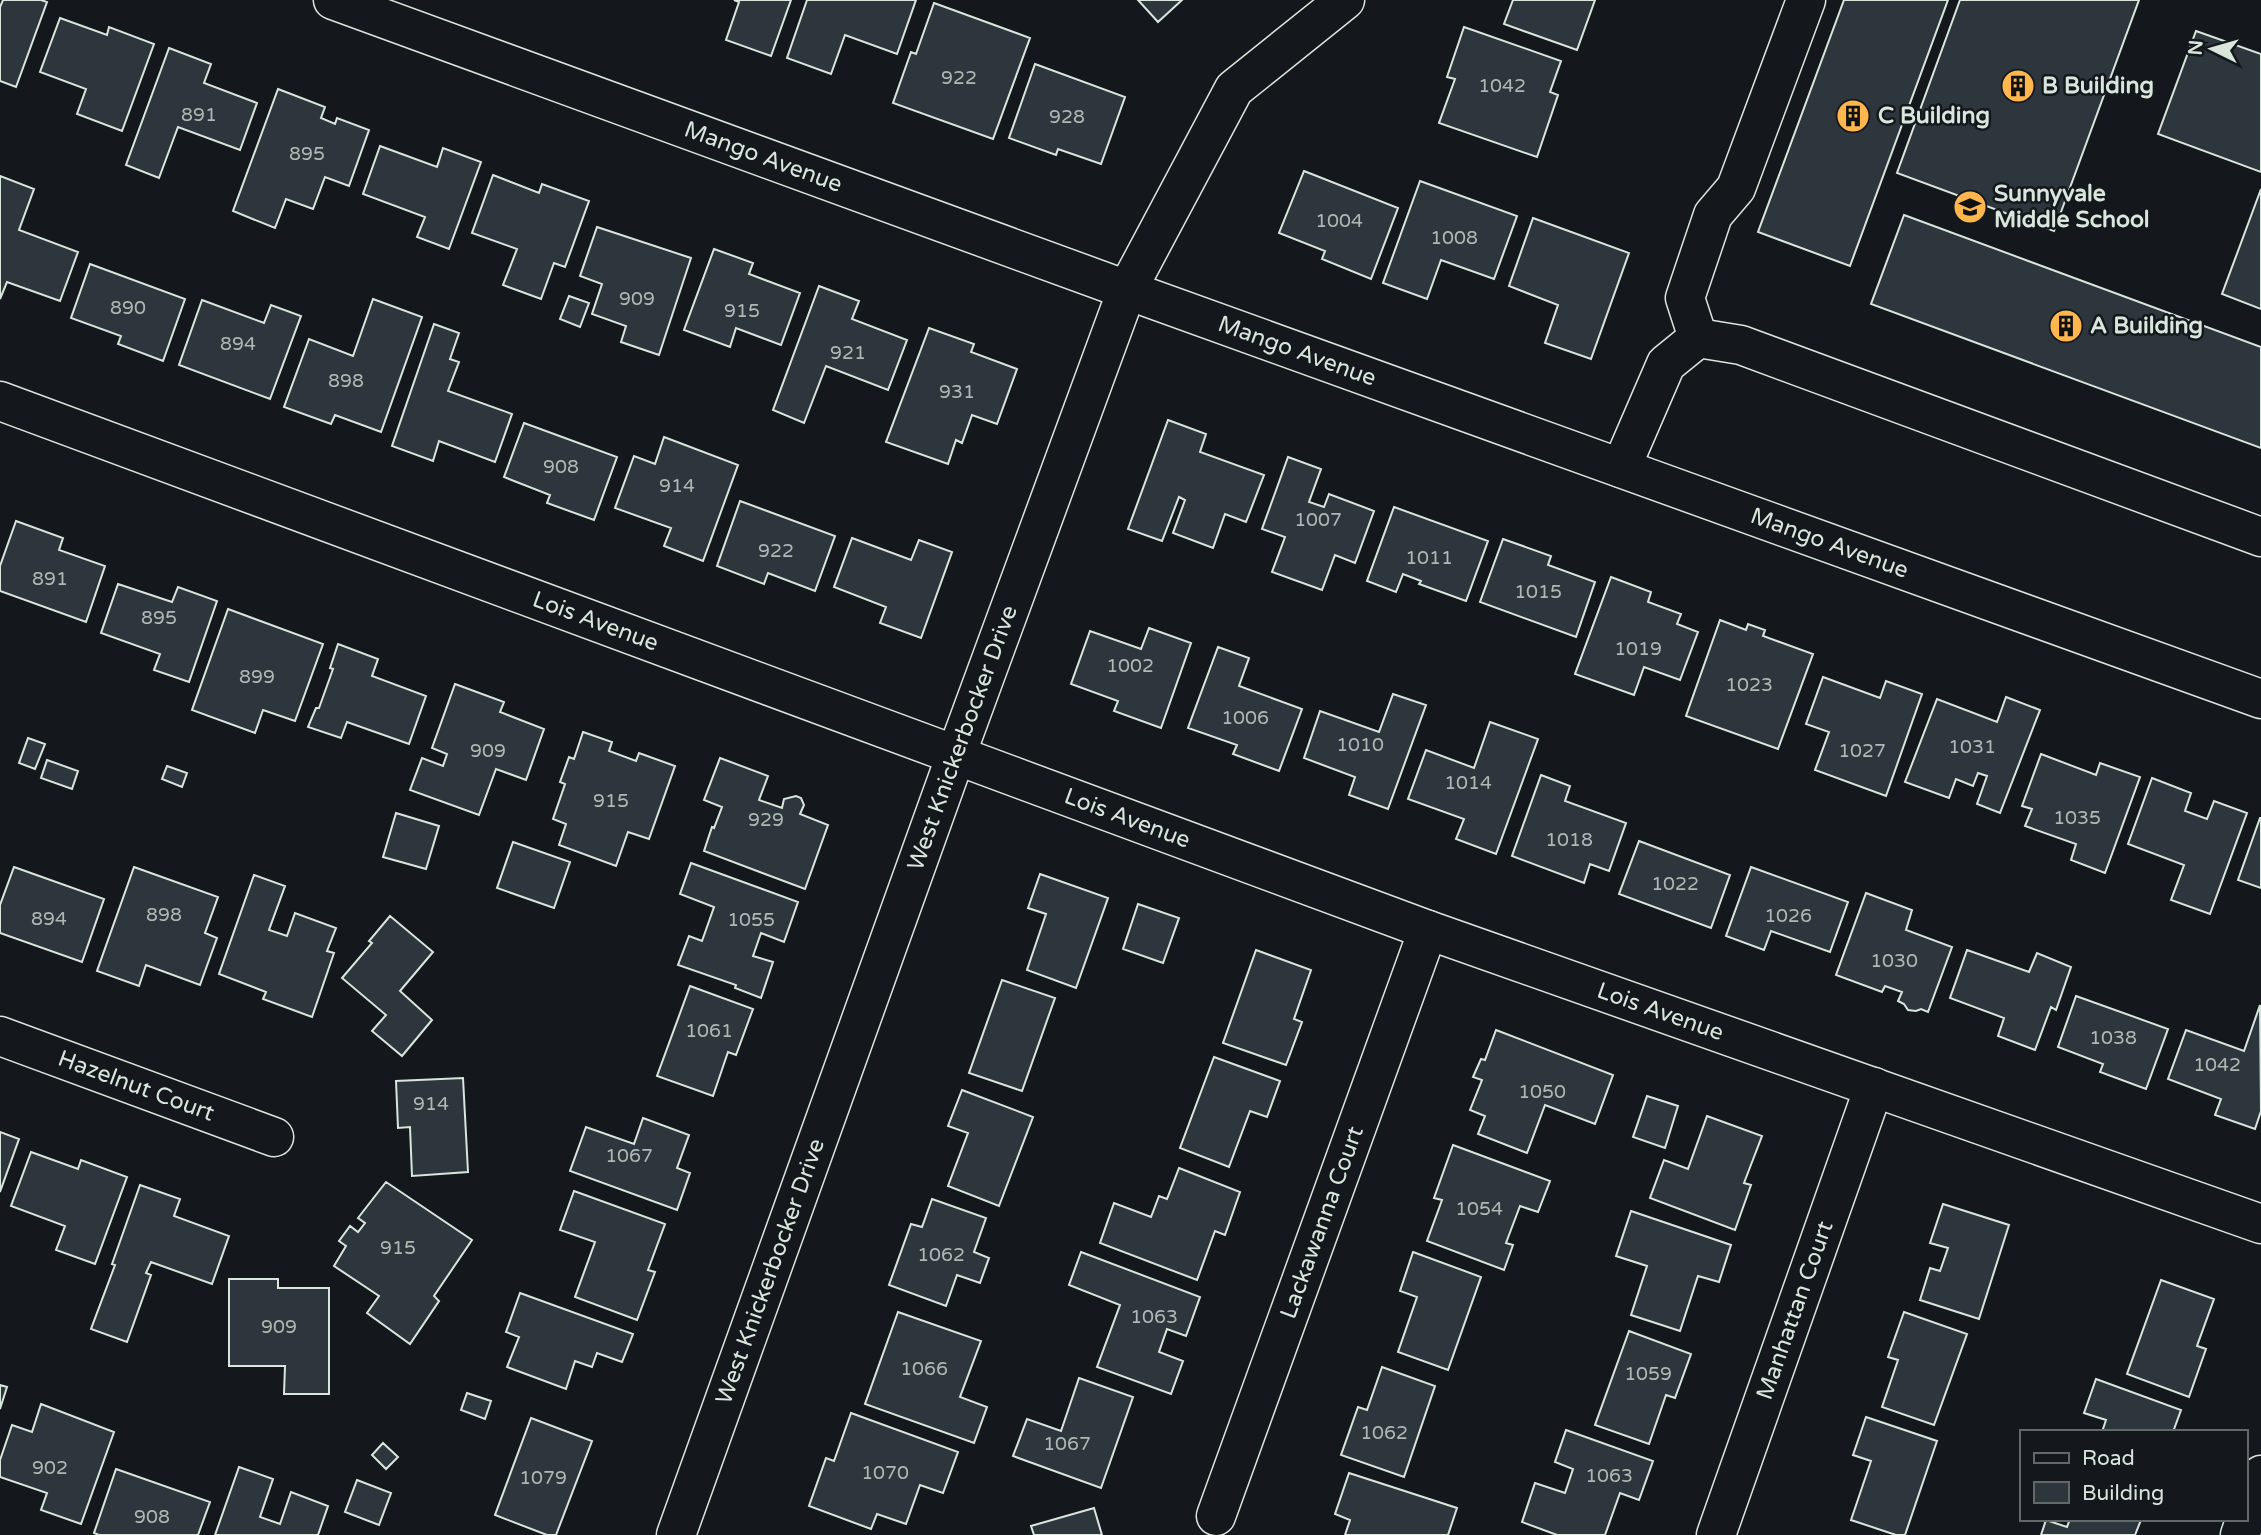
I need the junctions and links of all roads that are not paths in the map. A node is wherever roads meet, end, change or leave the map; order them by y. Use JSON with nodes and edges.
{"nodes":[{"id":1,"x":334,"y":0,"type":"edge"},
{"id":2,"x":1345,"y":0,"type":"edge"},
{"id":3,"x":1806,"y":0,"type":"edge"},
{"id":4,"x":1127,"y":290,"type":"junction"},
{"id":5,"x":1698,"y":338,"type":"junction"},
{"id":6,"x":0,"y":401,"type":"edge"},
{"id":7,"x":1621,"y":468,"type":"junction"},
{"id":8,"x":2261,"y":537,"type":"edge"},
{"id":9,"x":2261,"y":699,"type":"edge"},
{"id":10,"x":956,"y":755,"type":"junction"},
{"id":11,"x":1428,"y":930,"type":"junction"},
{"id":12,"x":0,"y":1036,"type":"edge"},
{"id":13,"x":1874,"y":1087,"type":"junction"},
{"id":14,"x":274,"y":1137,"type":"dead end"},
{"id":15,"x":2261,"y":1224,"type":"edge"},
{"id":16,"x":2261,"y":1475,"type":"edge"},
{"id":17,"x":2247,"y":1515,"type":"edge"},
{"id":18,"x":1216,"y":1516,"type":"dead end"},
{"id":19,"x":676,"y":1535,"type":"edge"},
{"id":20,"x":1716,"y":1535,"type":"edge"}],
"edges":[{"from":1,"to":4,"type":"street","name":"Mango Avenue"},
{"from":2,"to":4,"type":"street","name":"West Knickerbocker Drive"},
{"from":3,"to":5,"type":"street"},
{"from":4,"to":7,"type":"street","name":"Mango Avenue"},
{"from":4,"to":10,"type":"street","name":"West Knickerbocker Drive"},
{"from":5,"to":7,"type":"street"},
{"from":5,"to":8,"type":"street"},
{"from":6,"to":10,"type":"street","name":"Lois Avenue"},
{"from":7,"to":9,"type":"street","name":"Mango Avenue"},
{"from":10,"to":11,"type":"street","name":"Lois Avenue"},
{"from":10,"to":19,"type":"street","name":"West Knickerbocker Drive"},
{"from":11,"to":13,"type":"street","name":"Lois Avenue"},
{"from":11,"to":18,"type":"street","name":"Lackawanna Court"},
{"from":12,"to":14,"type":"street","name":"Hazelnut Court"},
{"from":13,"to":15,"type":"street","name":"Lois Avenue"},
{"from":13,"to":20,"type":"street","name":"Manhattan Court"},
{"from":16,"to":17,"type":"street"}]}
